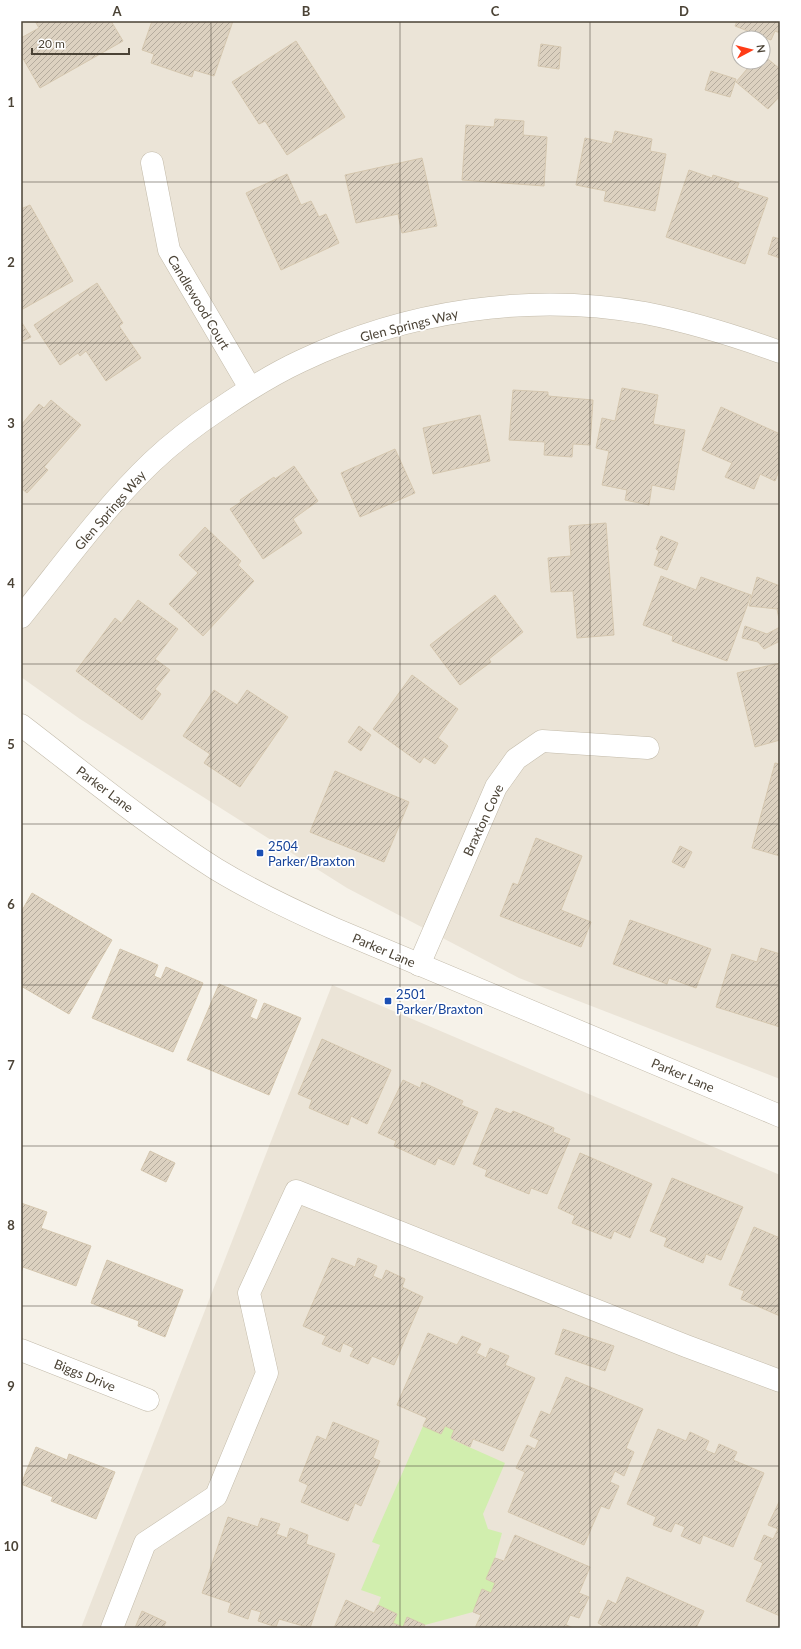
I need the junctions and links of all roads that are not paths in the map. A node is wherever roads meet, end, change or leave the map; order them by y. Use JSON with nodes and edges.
{"nodes":[{"id":1,"x":152,"y":163,"type":"dead end"},
{"id":2,"x":780,"y":352,"type":"edge"},
{"id":3,"x":250,"y":388,"type":"junction"},
{"id":4,"x":21,"y":617,"type":"edge"},
{"id":5,"x":21,"y":725,"type":"edge"},
{"id":6,"x":648,"y":748,"type":"dead end"},
{"id":7,"x":419,"y":965,"type":"junction"},
{"id":8,"x":780,"y":1116,"type":"edge"},
{"id":9,"x":21,"y":1350,"type":"edge"},
{"id":10,"x":780,"y":1381,"type":"edge"},
{"id":11,"x":148,"y":1400,"type":"dead end"},
{"id":12,"x":112,"y":1628,"type":"edge"}],
"edges":[{"from":1,"to":3,"type":"street","name":"Candlewood Court"},
{"from":2,"to":3,"type":"street","name":"Glen Springs Way"},
{"from":3,"to":4,"type":"street","name":"Glen Springs Way"},
{"from":5,"to":7,"type":"street","name":"Parker Lane"},
{"from":6,"to":7,"type":"street","name":"Braxton Cove"},
{"from":7,"to":8,"type":"street","name":"Parker Lane"},
{"from":9,"to":11,"type":"street","name":"Biggs Drive"},
{"from":10,"to":12,"type":"street"}]}
